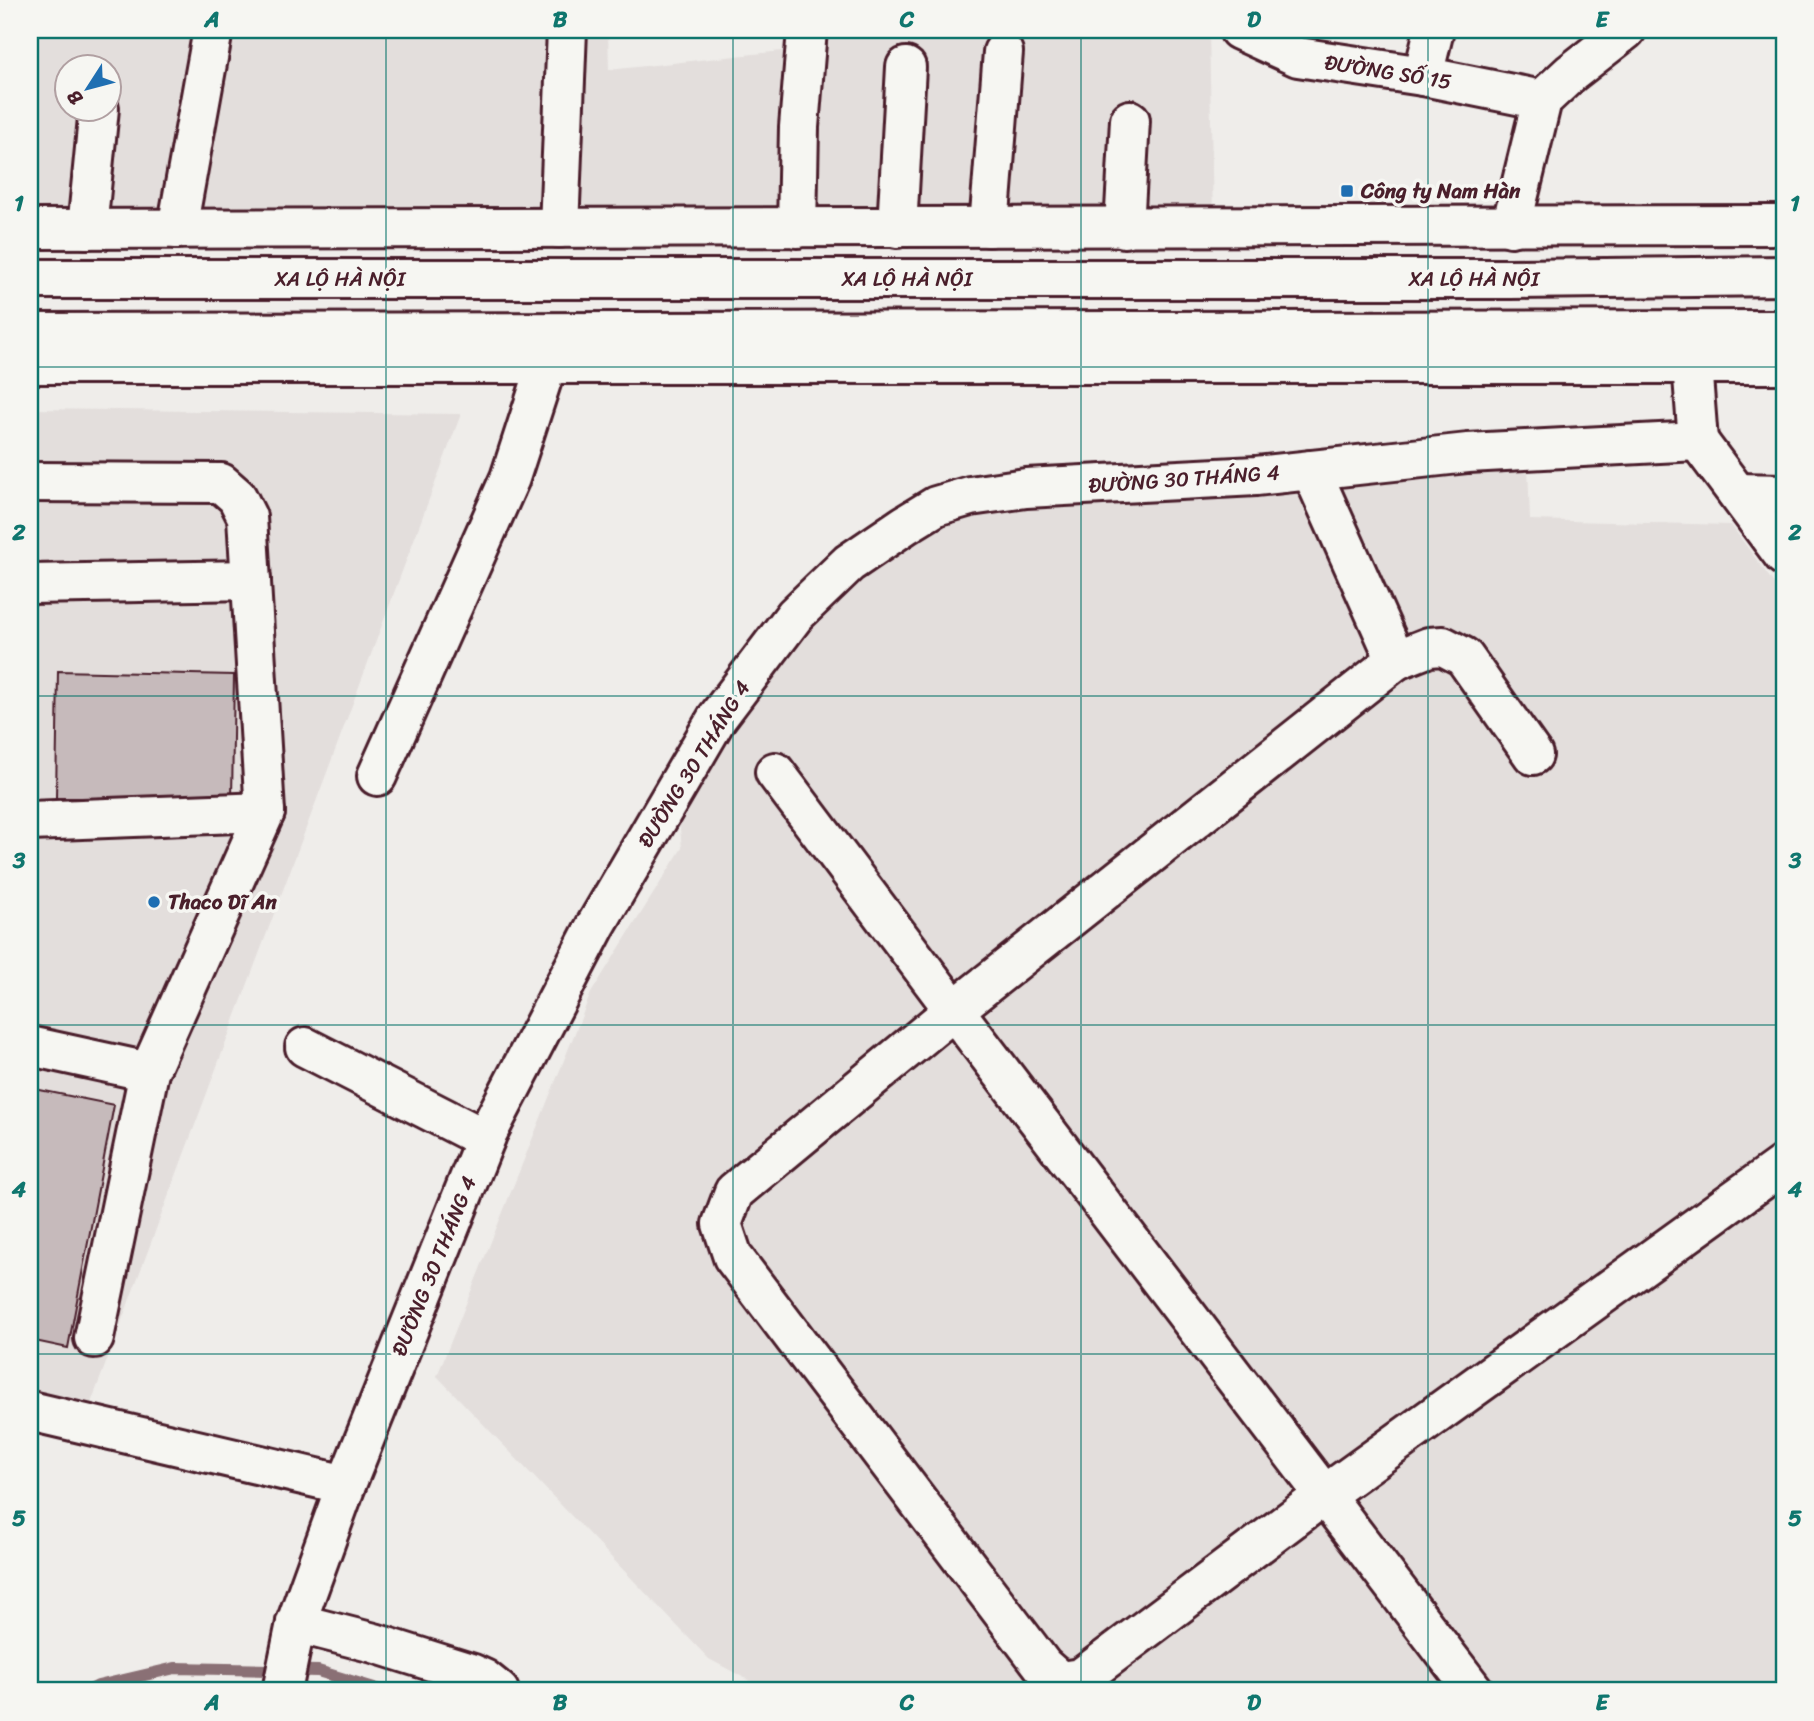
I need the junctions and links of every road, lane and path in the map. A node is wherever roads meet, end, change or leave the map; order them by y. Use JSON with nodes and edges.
{"nodes":[{"id":1,"x":213,"y":30,"type":"edge"},
{"id":2,"x":567,"y":30,"type":"edge"},
{"id":3,"x":807,"y":30,"type":"edge"},
{"id":4,"x":1239,"y":30,"type":"edge"},
{"id":5,"x":1434,"y":30,"type":"edge"},
{"id":6,"x":1626,"y":30,"type":"edge"},
{"id":7,"x":1003,"y":52,"type":"dead end"},
{"id":8,"x":906,"y":67,"type":"dead end"},
{"id":9,"x":1423,"y":76,"type":"junction"},
{"id":10,"x":1542,"y":100,"type":"junction"},
{"id":11,"x":1129,"y":120,"type":"dead end"},
{"id":12,"x":98,"y":122,"type":"edge"},
{"id":13,"x":1784,"y":225,"type":"edge"},
{"id":14,"x":1280,"y":227,"type":"junction"},
{"id":15,"x":1511,"y":227,"type":"junction"},
{"id":16,"x":559,"y":228,"type":"junction"},
{"id":17,"x":797,"y":228,"type":"junction"},
{"id":18,"x":897,"y":228,"type":"junction"},
{"id":19,"x":989,"y":228,"type":"junction"},
{"id":20,"x":1125,"y":228,"type":"junction"},
{"id":21,"x":1343,"y":228,"type":"junction"},
{"id":22,"x":30,"y":229,"type":"edge"},
{"id":23,"x":87,"y":229,"type":"junction"},
{"id":24,"x":177,"y":229,"type":"junction"},
{"id":25,"x":1784,"y":276,"type":"edge"},
{"id":26,"x":30,"y":279,"type":"edge"},
{"id":27,"x":1277,"y":279,"type":"junction"},
{"id":28,"x":1343,"y":279,"type":"junction"},
{"id":29,"x":1509,"y":279,"type":"junction"},
{"id":30,"x":1784,"y":330,"type":"edge"},
{"id":31,"x":30,"y":333,"type":"edge"},
{"id":32,"x":1691,"y":347,"type":"junction"},
{"id":33,"x":30,"y":364,"type":"edge"},
{"id":34,"x":547,"y":364,"type":"junction"},
{"id":35,"x":1784,"y":364,"type":"edge"},
{"id":36,"x":1698,"y":441,"type":"junction"},
{"id":37,"x":1311,"y":470,"type":"junction"},
{"id":38,"x":30,"y":482,"type":"edge"},
{"id":39,"x":1737,"y":493,"type":"junction"},
{"id":40,"x":1784,"y":494,"type":"edge"},
{"id":41,"x":1784,"y":556,"type":"edge"},
{"id":42,"x":251,"y":580,"type":"junction"},
{"id":43,"x":30,"y":584,"type":"edge"},
{"id":44,"x":1396,"y":660,"type":"junction"},
{"id":45,"x":1533,"y":755,"type":"dead end"},
{"id":46,"x":775,"y":772,"type":"dead end"},
{"id":47,"x":377,"y":776,"type":"dead end"},
{"id":48,"x":265,"y":812,"type":"junction"},
{"id":49,"x":30,"y":821,"type":"edge"},
{"id":50,"x":954,"y":1010,"type":"junction"},
{"id":51,"x":30,"y":1046,"type":"edge"},
{"id":52,"x":305,"y":1047,"type":"dead end"},
{"id":53,"x":149,"y":1072,"type":"junction"},
{"id":54,"x":485,"y":1139,"type":"junction"},
{"id":55,"x":1784,"y":1164,"type":"edge"},
{"id":56,"x":94,"y":1338,"type":"dead end"},
{"id":57,"x":30,"y":1411,"type":"edge"},
{"id":58,"x":346,"y":1485,"type":"junction"},
{"id":59,"x":1323,"y":1496,"type":"junction"},
{"id":60,"x":295,"y":1631,"type":"junction"},
{"id":61,"x":283,"y":1690,"type":"edge"},
{"id":62,"x":499,"y":1691,"type":"edge"},
{"id":63,"x":1475,"y":1691,"type":"edge"}],
"edges":[{"from":1,"to":24,"type":"main road"},
{"from":2,"to":16,"type":"main road"},
{"from":3,"to":17,"type":"main road"},
{"from":4,"to":9,"type":"main road","name":"ĐƯỜNG SỐ 15"},
{"from":5,"to":9,"type":"main road"},
{"from":6,"to":10,"type":"main road"},
{"from":7,"to":19,"type":"main road"},
{"from":8,"to":18,"type":"main road"},
{"from":9,"to":10,"type":"main road","name":"ĐƯỜNG SỐ 15"},
{"from":10,"to":15,"type":"main road"},
{"from":11,"to":20,"type":"main road"},
{"from":12,"to":23,"type":"main road"},
{"from":13,"to":15,"type":"main road"},
{"from":14,"to":20,"type":"main road"},
{"from":14,"to":21,"type":"main road"},
{"from":14,"to":27,"type":"main road"},
{"from":15,"to":21,"type":"main road"},
{"from":15,"to":29,"type":"main road"},
{"from":16,"to":17,"type":"main road"},
{"from":16,"to":24,"type":"main road"},
{"from":17,"to":18,"type":"main road"},
{"from":18,"to":19,"type":"main road"},
{"from":19,"to":20,"type":"main road"},
{"from":21,"to":28,"type":"main road"},
{"from":22,"to":23,"type":"main road"},
{"from":23,"to":24,"type":"main road"},
{"from":25,"to":29,"type":"main road","name":"XA LỘ HÀ NỘI"},
{"from":26,"to":27,"type":"main road","name":"XA LỘ HÀ NỘI"},
{"from":27,"to":28,"type":"main road","name":"XA LỘ HÀ NỘI"},
{"from":28,"to":29,"type":"main road","name":"XA LỘ HÀ NỘI"},
{"from":30,"to":32,"type":"main road"},
{"from":31,"to":32,"type":"main road"},
{"from":32,"to":34,"type":"main road"},
{"from":32,"to":35,"type":"main road"},
{"from":32,"to":36,"type":"main road"},
{"from":33,"to":34,"type":"main road"},
{"from":34,"to":47,"type":"main road"},
{"from":36,"to":37,"type":"main road","name":"ĐƯỜNG 30 THÁNG 4"},
{"from":36,"to":39,"type":"main road"},
{"from":37,"to":44,"type":"main road"},
{"from":37,"to":54,"type":"main road","name":"ĐƯỜNG 30 THÁNG 4"},
{"from":38,"to":42,"type":"main road"},
{"from":39,"to":40,"type":"main road"},
{"from":39,"to":41,"type":"main road"},
{"from":42,"to":43,"type":"main road"},
{"from":42,"to":48,"type":"main road"},
{"from":44,"to":45,"type":"main road"},
{"from":44,"to":50,"type":"main road"},
{"from":46,"to":50,"type":"main road"},
{"from":48,"to":49,"type":"main road"},
{"from":48,"to":53,"type":"main road"},
{"from":50,"to":59,"type":"main road"},
{"from":50,"to":59,"type":"main road"},
{"from":51,"to":53,"type":"main road"},
{"from":52,"to":54,"type":"main road"},
{"from":53,"to":56,"type":"main road"},
{"from":54,"to":58,"type":"main road","name":"ĐƯỜNG 30 THÁNG 4"},
{"from":55,"to":59,"type":"main road"},
{"from":57,"to":58,"type":"main road"},
{"from":58,"to":60,"type":"main road","name":"ĐƯỜNG 30 THÁNG 4"},
{"from":59,"to":63,"type":"main road"},
{"from":60,"to":61,"type":"main road","name":"ĐƯỜNG 30 THÁNG 4"},
{"from":60,"to":62,"type":"main road"}]}
